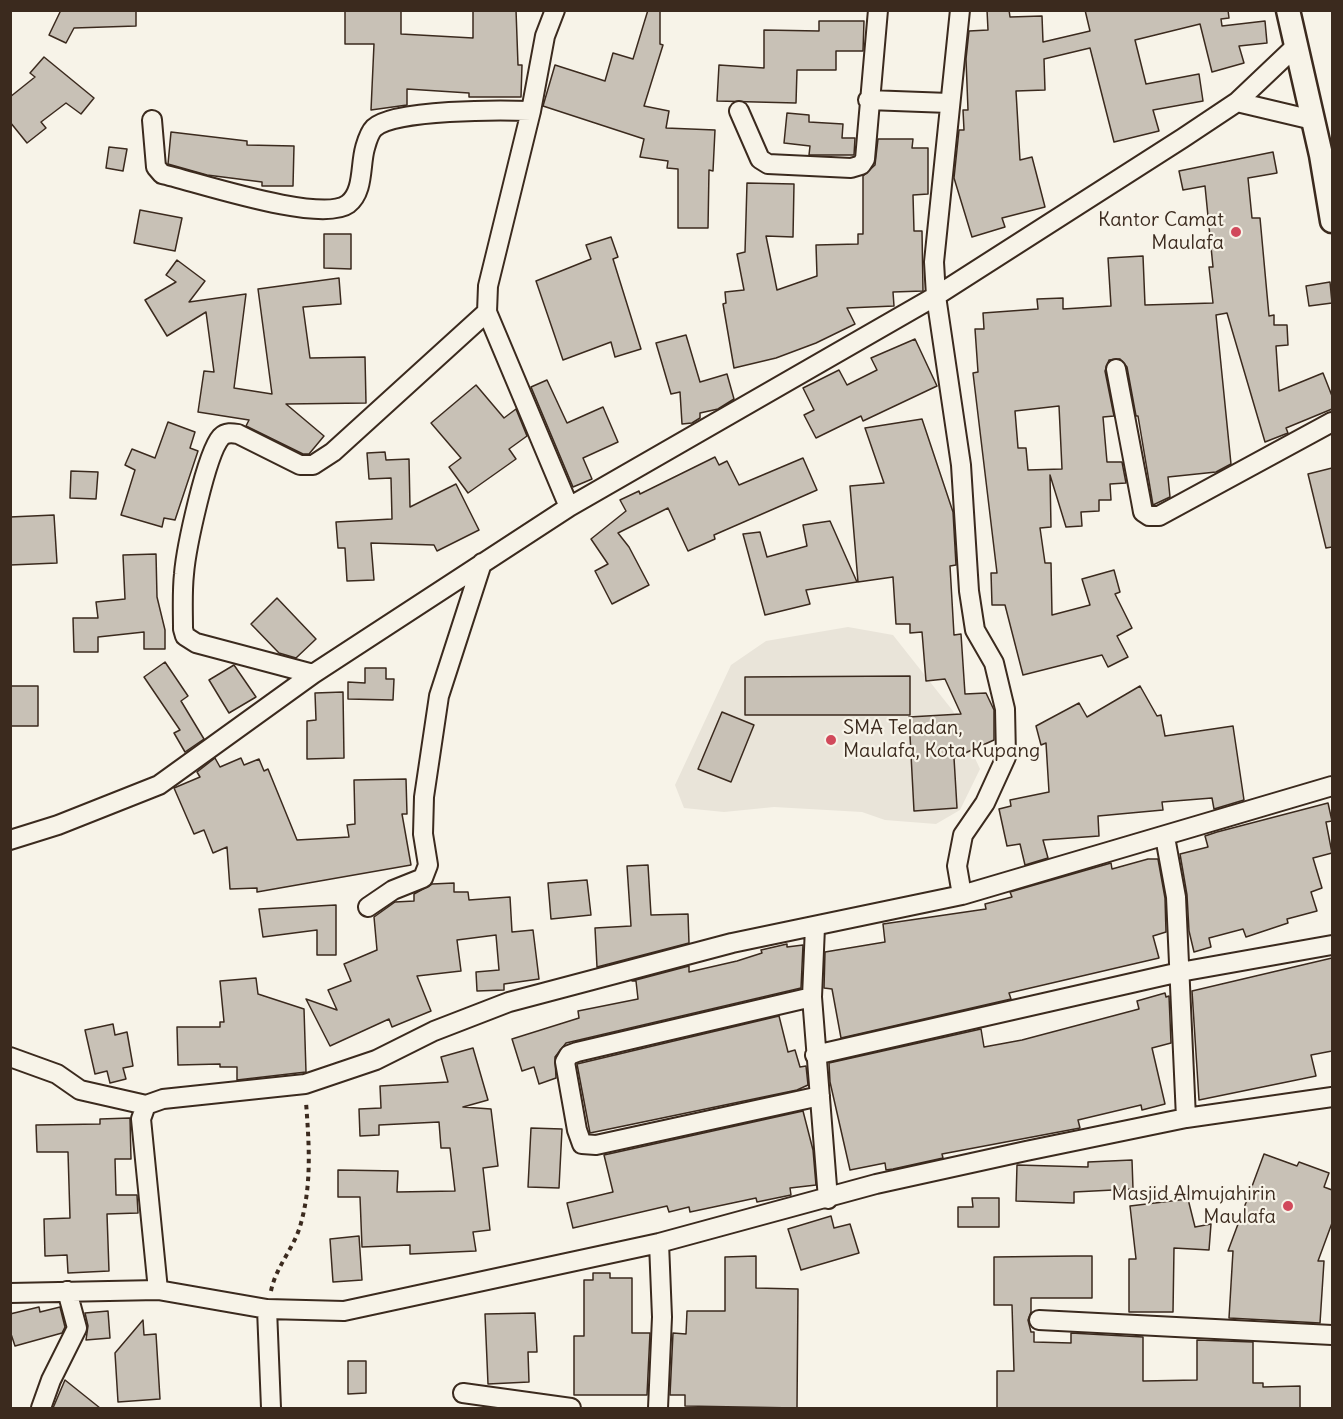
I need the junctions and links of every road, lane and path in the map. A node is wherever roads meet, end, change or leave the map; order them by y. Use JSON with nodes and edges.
{"nodes":[{"id":1,"x":555,"y":10,"type":"edge"},
{"id":2,"x":878,"y":10,"type":"edge"},
{"id":3,"x":960,"y":10,"type":"edge"},
{"id":4,"x":1288,"y":10,"type":"edge"},
{"id":5,"x":1296,"y":46,"type":"junction"},
{"id":6,"x":868,"y":100,"type":"junction"},
{"id":7,"x":1238,"y":102,"type":"junction"},
{"id":8,"x":949,"y":103,"type":"junction"},
{"id":9,"x":531,"y":111,"type":"junction"},
{"id":10,"x":739,"y":111,"type":"dead end"},
{"id":11,"x":153,"y":120,"type":"dead end"},
{"id":12,"x":1313,"y":120,"type":"junction"},
{"id":13,"x":1327,"y":154,"type":"edge"},
{"id":14,"x":1332,"y":221,"type":"edge"},
{"id":15,"x":936,"y":296,"type":"junction"},
{"id":16,"x":487,"y":312,"type":"junction"},
{"id":17,"x":1116,"y":369,"type":"dead end"},
{"id":18,"x":1332,"y":422,"type":"edge"},
{"id":19,"x":569,"y":507,"type":"junction"},
{"id":20,"x":482,"y":563,"type":"junction"},
{"id":21,"x":313,"y":674,"type":"junction"},
{"id":22,"x":1332,"y":786,"type":"edge"},
{"id":23,"x":1165,"y":837,"type":"junction"},
{"id":24,"x":10,"y":840,"type":"edge"},
{"id":25,"x":962,"y":895,"type":"junction"},
{"id":26,"x":368,"y":907,"type":"dead end"},
{"id":27,"x":815,"y":927,"type":"junction"},
{"id":28,"x":1332,"y":945,"type":"edge"},
{"id":29,"x":1180,"y":972,"type":"junction"},
{"id":30,"x":812,"y":997,"type":"junction"},
{"id":31,"x":815,"y":1054,"type":"junction"},
{"id":32,"x":10,"y":1057,"type":"edge"},
{"id":33,"x":305,"y":1083,"type":"junction"},
{"id":34,"x":820,"y":1096,"type":"junction"},
{"id":35,"x":1332,"y":1097,"type":"edge"},
{"id":36,"x":146,"y":1105,"type":"junction"},
{"id":37,"x":1186,"y":1118,"type":"junction"},
{"id":38,"x":828,"y":1199,"type":"junction"},
{"id":39,"x":659,"y":1243,"type":"junction"},
{"id":40,"x":158,"y":1290,"type":"junction"},
{"id":41,"x":68,"y":1291,"type":"junction"},
{"id":42,"x":10,"y":1293,"type":"edge"},
{"id":43,"x":267,"y":1309,"type":"junction"},
{"id":44,"x":1039,"y":1320,"type":"dead end"},
{"id":45,"x":1332,"y":1335,"type":"edge"},
{"id":46,"x":463,"y":1393,"type":"dead end"},
{"id":47,"x":41,"y":1408,"type":"edge"},
{"id":48,"x":271,"y":1408,"type":"edge"},
{"id":49,"x":571,"y":1408,"type":"edge"},
{"id":50,"x":658,"y":1408,"type":"edge"}],
"edges":[{"from":1,"to":9,"type":"street"},
{"from":2,"to":6,"type":"street"},
{"from":3,"to":8,"type":"street"},
{"from":4,"to":5,"type":"street"},
{"from":5,"to":7,"type":"street"},
{"from":5,"to":12,"type":"street"},
{"from":6,"to":8,"type":"street"},
{"from":6,"to":10,"type":"street"},
{"from":7,"to":12,"type":"street"},
{"from":7,"to":15,"type":"street"},
{"from":8,"to":15,"type":"street"},
{"from":9,"to":11,"type":"street"},
{"from":9,"to":16,"type":"street"},
{"from":12,"to":13,"type":"street"},
{"from":13,"to":14,"type":"street"},
{"from":15,"to":19,"type":"street"},
{"from":15,"to":25,"type":"street"},
{"from":16,"to":19,"type":"street"},
{"from":16,"to":21,"type":"street"},
{"from":17,"to":18,"type":"street"},
{"from":19,"to":20,"type":"street"},
{"from":20,"to":21,"type":"street"},
{"from":20,"to":26,"type":"street"},
{"from":21,"to":24,"type":"street"},
{"from":22,"to":23,"type":"street"},
{"from":23,"to":25,"type":"street"},
{"from":23,"to":29,"type":"street"},
{"from":25,"to":27,"type":"street"},
{"from":27,"to":30,"type":"street"},
{"from":27,"to":33,"type":"street"},
{"from":28,"to":29,"type":"street"},
{"from":29,"to":31,"type":"street"},
{"from":29,"to":37,"type":"street"},
{"from":30,"to":31,"type":"street"},
{"from":30,"to":34,"type":"street"},
{"from":31,"to":34,"type":"street"},
{"from":32,"to":36,"type":"street"},
{"from":33,"to":36,"type":"street"},
{"from":33,"to":43,"type":"path"},
{"from":34,"to":38,"type":"street"},
{"from":35,"to":37,"type":"street"},
{"from":36,"to":40,"type":"street"},
{"from":37,"to":38,"type":"street"},
{"from":38,"to":39,"type":"street"},
{"from":39,"to":43,"type":"street"},
{"from":39,"to":50,"type":"street"},
{"from":40,"to":41,"type":"street"},
{"from":40,"to":43,"type":"street"},
{"from":41,"to":42,"type":"street"},
{"from":41,"to":47,"type":"street"},
{"from":43,"to":48,"type":"street"},
{"from":44,"to":45,"type":"street"},
{"from":46,"to":49,"type":"street"}]}
